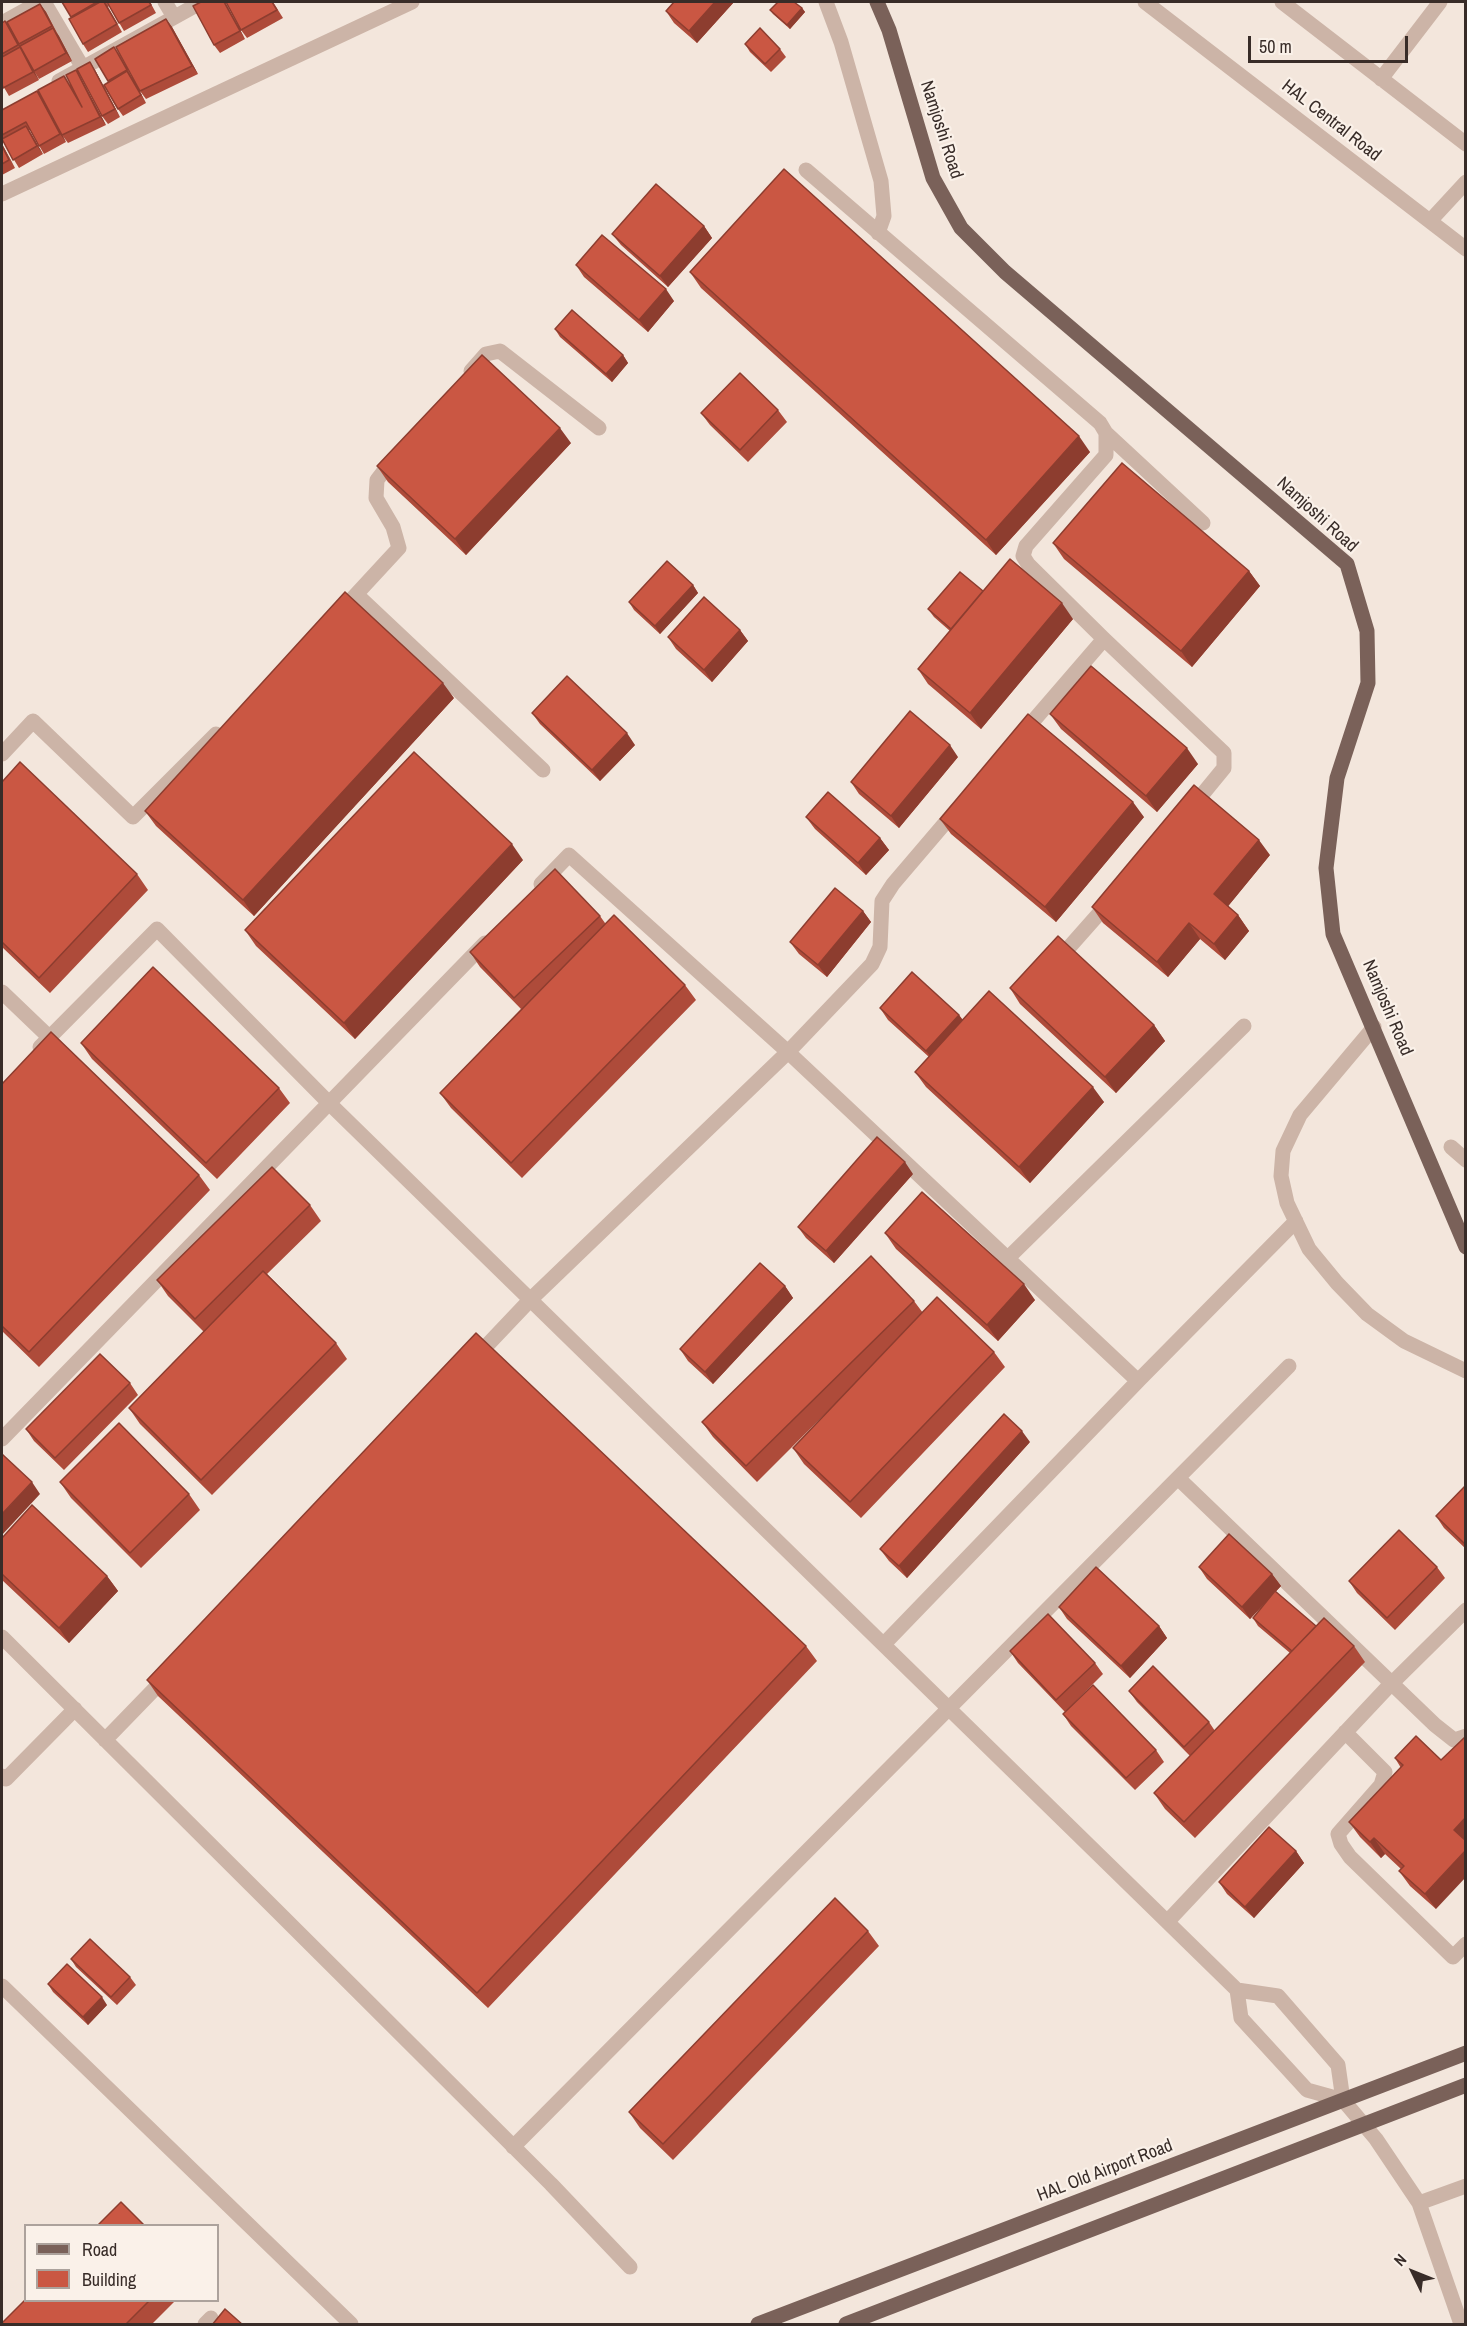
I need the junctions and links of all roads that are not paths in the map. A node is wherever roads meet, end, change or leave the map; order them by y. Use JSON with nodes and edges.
{"nodes":[{"id":1,"x":42,"y":2,"type":"edge"},
{"id":2,"x":165,"y":2,"type":"edge"},
{"id":3,"x":202,"y":2,"type":"edge"},
{"id":4,"x":412,"y":2,"type":"edge"},
{"id":5,"x":825,"y":2,"type":"edge"},
{"id":6,"x":877,"y":2,"type":"edge"},
{"id":7,"x":1145,"y":2,"type":"edge"},
{"id":8,"x":1282,"y":2,"type":"edge"},
{"id":9,"x":1440,"y":2,"type":"edge"},
{"id":10,"x":174,"y":17,"type":"junction"},
{"id":11,"x":2,"y":23,"type":"edge"},
{"id":12,"x":83,"y":68,"type":"junction"},
{"id":13,"x":1381,"y":79,"type":"junction"},
{"id":14,"x":42,"y":91,"type":"edge"},
{"id":15,"x":1466,"y":144,"type":"edge"},
{"id":16,"x":806,"y":171,"type":"dead end"},
{"id":17,"x":1466,"y":182,"type":"edge"},
{"id":18,"x":2,"y":194,"type":"edge"},
{"id":19,"x":1430,"y":221,"type":"junction"},
{"id":20,"x":878,"y":233,"type":"junction"},
{"id":21,"x":1466,"y":249,"type":"edge"},
{"id":22,"x":462,"y":380,"type":"edge"},
{"id":23,"x":599,"y":428,"type":"dead end"},
{"id":24,"x":1106,"y":433,"type":"junction"},
{"id":25,"x":401,"y":449,"type":"edge"},
{"id":26,"x":1203,"y":523,"type":"dead end"},
{"id":27,"x":357,"y":595,"type":"junction"},
{"id":28,"x":324,"y":627,"type":"edge"},
{"id":29,"x":1104,"y":639,"type":"junction"},
{"id":30,"x":225,"y":726,"type":"edge"},
{"id":31,"x":1010,"y":748,"type":"edge"},
{"id":32,"x":2,"y":754,"type":"edge"},
{"id":33,"x":543,"y":770,"type":"dead end"},
{"id":34,"x":971,"y":793,"type":"edge"},
{"id":35,"x":1180,"y":820,"type":"edge"},
{"id":36,"x":1119,"y":891,"type":"edge"},
{"id":37,"x":528,"y":898,"type":"edge"},
{"id":38,"x":495,"y":932,"type":"edge"},
{"id":39,"x":1057,"y":961,"type":"edge"},
{"id":40,"x":2,"y":992,"type":"edge"},
{"id":41,"x":1244,"y":1026,"type":"dead end"},
{"id":42,"x":1374,"y":1027,"type":"junction"},
{"id":43,"x":49,"y":1037,"type":"junction"},
{"id":44,"x":788,"y":1052,"type":"junction"},
{"id":45,"x":26,"y":1061,"type":"edge"},
{"id":46,"x":330,"y":1104,"type":"junction"},
{"id":47,"x":1451,"y":1147,"type":"dead end"},
{"id":48,"x":1466,"y":1160,"type":"edge"},
{"id":49,"x":1296,"y":1221,"type":"junction"},
{"id":50,"x":1466,"y":1246,"type":"edge"},
{"id":51,"x":1008,"y":1258,"type":"junction"},
{"id":52,"x":530,"y":1300,"type":"junction"},
{"id":53,"x":1289,"y":1366,"type":"dead end"},
{"id":54,"x":464,"y":1369,"type":"edge"},
{"id":55,"x":1466,"y":1371,"type":"edge"},
{"id":56,"x":1138,"y":1381,"type":"junction"},
{"id":57,"x":2,"y":1439,"type":"edge"},
{"id":58,"x":1178,"y":1478,"type":"junction"},
{"id":59,"x":1466,"y":1610,"type":"edge"},
{"id":60,"x":2,"y":1637,"type":"edge"},
{"id":61,"x":884,"y":1644,"type":"junction"},
{"id":62,"x":180,"y":1662,"type":"edge"},
{"id":63,"x":1391,"y":1684,"type":"junction"},
{"id":64,"x":950,"y":1708,"type":"junction"},
{"id":65,"x":75,"y":1709,"type":"junction"},
{"id":66,"x":1345,"y":1732,"type":"junction"},
{"id":67,"x":1466,"y":1736,"type":"edge"},
{"id":68,"x":105,"y":1740,"type":"junction"},
{"id":69,"x":2,"y":1776,"type":"edge"},
{"id":70,"x":1168,"y":1921,"type":"junction"},
{"id":71,"x":1466,"y":1944,"type":"edge"},
{"id":72,"x":2,"y":1986,"type":"edge"},
{"id":73,"x":1237,"y":1990,"type":"junction"},
{"id":74,"x":1466,"y":2053,"type":"edge"},
{"id":75,"x":1466,"y":2085,"type":"edge"},
{"id":76,"x":1343,"y":2100,"type":"junction"},
{"id":77,"x":1365,"y":2126,"type":"junction"},
{"id":78,"x":513,"y":2147,"type":"junction"},
{"id":79,"x":1466,"y":2186,"type":"edge"},
{"id":80,"x":1419,"y":2203,"type":"junction"},
{"id":81,"x":630,"y":2266,"type":"dead end"},
{"id":82,"x":1458,"y":2294,"type":"edge"},
{"id":83,"x":351,"y":2325,"type":"edge"},
{"id":84,"x":758,"y":2325,"type":"edge"},
{"id":85,"x":846,"y":2325,"type":"edge"},
{"id":86,"x":1461,"y":2325,"type":"edge"}],
"edges":[{"from":1,"to":11,"type":"street"},
{"from":1,"to":12,"type":"street"},
{"from":2,"to":10,"type":"street"},
{"from":3,"to":10,"type":"street"},
{"from":4,"to":18,"type":"street"},
{"from":5,"to":20,"type":"street"},
{"from":6,"to":42,"type":"main road","name":"Namjoshi Road"},
{"from":7,"to":19,"type":"street","name":"HAL Central Road"},
{"from":8,"to":13,"type":"street"},
{"from":9,"to":13,"type":"street"},
{"from":10,"to":12,"type":"street"},
{"from":12,"to":14,"type":"street"},
{"from":13,"to":15,"type":"street"},
{"from":16,"to":20,"type":"street"},
{"from":17,"to":19,"type":"street"},
{"from":19,"to":21,"type":"street","name":"HAL Central Road"},
{"from":20,"to":24,"type":"street"},
{"from":22,"to":23,"type":"street"},
{"from":24,"to":26,"type":"street"},
{"from":24,"to":29,"type":"street"},
{"from":25,"to":27,"type":"street"},
{"from":27,"to":28,"type":"street"},
{"from":27,"to":33,"type":"street"},
{"from":29,"to":31,"type":"street"},
{"from":29,"to":35,"type":"street"},
{"from":30,"to":32,"type":"street"},
{"from":34,"to":44,"type":"street"},
{"from":36,"to":39,"type":"street"},
{"from":37,"to":44,"type":"street"},
{"from":38,"to":46,"type":"street"},
{"from":40,"to":43,"type":"street"},
{"from":41,"to":51,"type":"street"},
{"from":42,"to":49,"type":"street"},
{"from":42,"to":50,"type":"main road","name":"Namjoshi Road"},
{"from":43,"to":45,"type":"street"},
{"from":43,"to":46,"type":"street"},
{"from":44,"to":51,"type":"street"},
{"from":44,"to":52,"type":"street"},
{"from":46,"to":52,"type":"street"},
{"from":46,"to":57,"type":"street"},
{"from":47,"to":48,"type":"street"},
{"from":49,"to":55,"type":"street"},
{"from":49,"to":56,"type":"street"},
{"from":51,"to":56,"type":"street"},
{"from":52,"to":54,"type":"street"},
{"from":52,"to":61,"type":"street"},
{"from":53,"to":58,"type":"street"},
{"from":56,"to":61,"type":"street"},
{"from":58,"to":63,"type":"street"},
{"from":58,"to":64,"type":"street"},
{"from":59,"to":63,"type":"street"},
{"from":60,"to":65,"type":"street"},
{"from":61,"to":64,"type":"street"},
{"from":62,"to":68,"type":"street"},
{"from":63,"to":66,"type":"street"},
{"from":63,"to":67,"type":"street"},
{"from":64,"to":70,"type":"street"},
{"from":64,"to":78,"type":"street"},
{"from":65,"to":68,"type":"street"},
{"from":65,"to":69,"type":"street"},
{"from":66,"to":70,"type":"street"},
{"from":66,"to":71,"type":"street"},
{"from":68,"to":78,"type":"street"},
{"from":70,"to":73,"type":"street"},
{"from":72,"to":83,"type":"street"},
{"from":73,"to":76,"type":"street"},
{"from":73,"to":76,"type":"street"},
{"from":74,"to":76,"type":"main road","name":"HAL Old Airport Road"},
{"from":75,"to":77,"type":"main road"},
{"from":76,"to":77,"type":"street"},
{"from":76,"to":84,"type":"main road","name":"HAL Old Airport Road"},
{"from":77,"to":80,"type":"street"},
{"from":77,"to":85,"type":"main road"},
{"from":78,"to":81,"type":"street"},
{"from":79,"to":80,"type":"street"},
{"from":80,"to":82,"type":"street"},
{"from":82,"to":86,"type":"street"}]}
